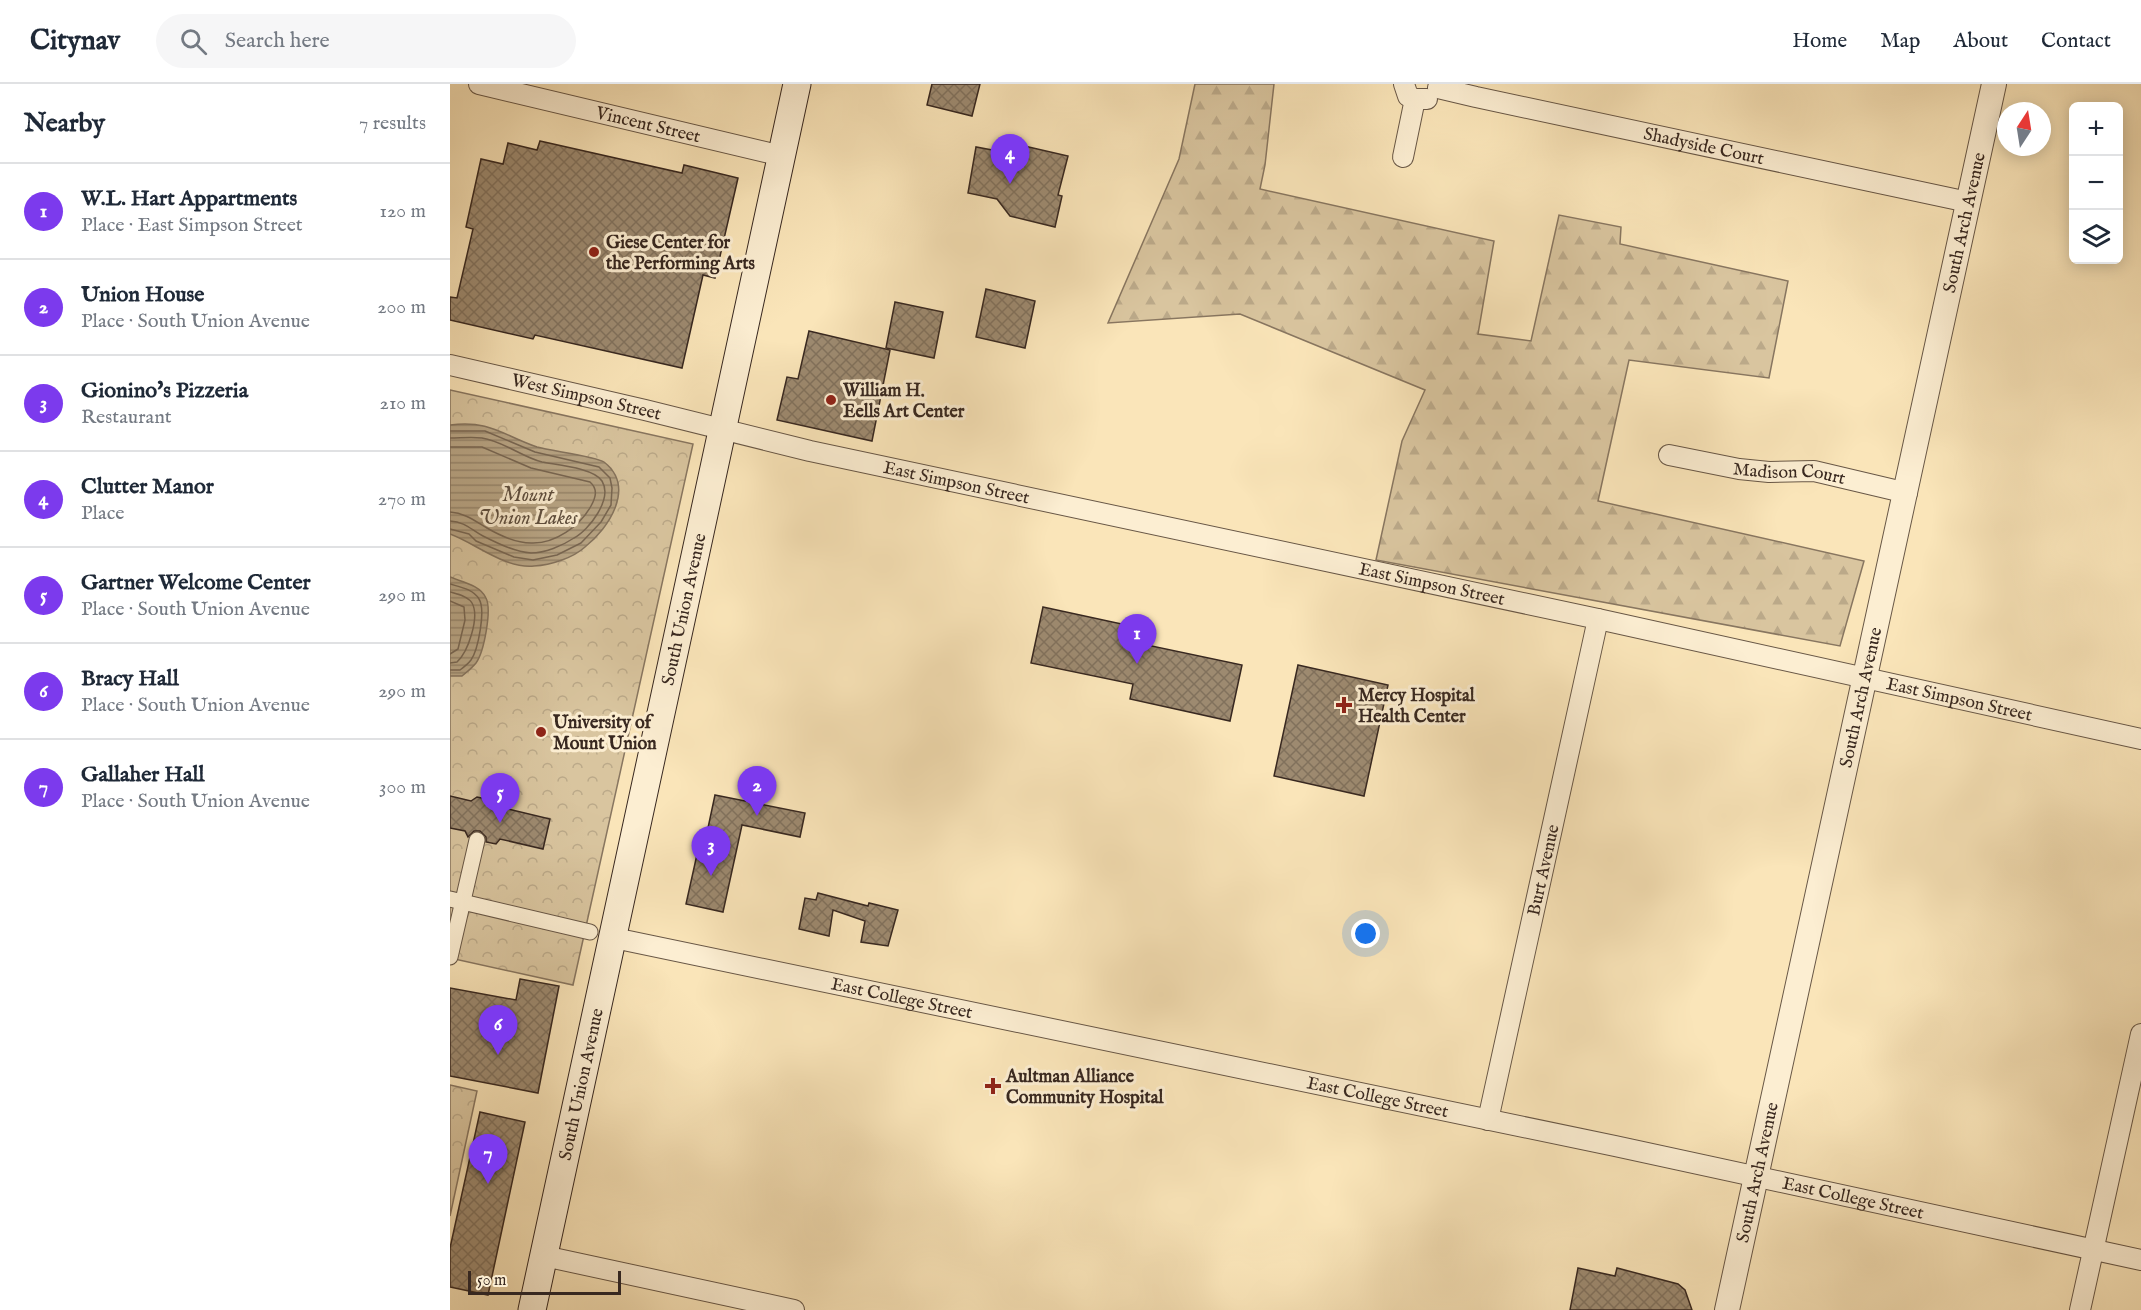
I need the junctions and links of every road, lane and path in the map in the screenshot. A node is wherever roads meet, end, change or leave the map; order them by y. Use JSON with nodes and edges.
{"nodes":[{"id":1,"x":479,"y":84,"type":"edge"},
{"id":2,"x":797,"y":84,"type":"edge"},
{"id":3,"x":1994,"y":84,"type":"edge"},
{"id":4,"x":1438,"y":86,"type":"edge"},
{"id":5,"x":1409,"y":92,"type":"edge"},
{"id":6,"x":782,"y":156,"type":"junction"},
{"id":7,"x":1403,"y":157,"type":"dead end"},
{"id":8,"x":1968,"y":202,"type":"junction"},
{"id":9,"x":450,"y":365,"type":"edge"},
{"id":10,"x":723,"y":430,"type":"junction"},
{"id":11,"x":1670,"y":455,"type":"dead end"},
{"id":12,"x":1907,"y":493,"type":"junction"},
{"id":13,"x":1598,"y":619,"type":"junction"},
{"id":14,"x":1866,"y":677,"type":"junction"},
{"id":15,"x":2141,"y":739,"type":"edge"},
{"id":16,"x":477,"y":840,"type":"dead end"},
{"id":17,"x":456,"y":901,"type":"edge"},
{"id":18,"x":602,"y":935,"type":"junction"},
{"id":19,"x":450,"y":957,"type":"edge"},
{"id":20,"x":2141,"y":1034,"type":"edge"},
{"id":21,"x":1488,"y":1120,"type":"junction"},
{"id":22,"x":1757,"y":1176,"type":"junction"},
{"id":23,"x":2094,"y":1250,"type":"junction"},
{"id":24,"x":544,"y":1256,"type":"junction"},
{"id":25,"x":2141,"y":1260,"type":"edge"},
{"id":26,"x":532,"y":1310,"type":"edge"},
{"id":27,"x":794,"y":1310,"type":"edge"},
{"id":28,"x":1727,"y":1310,"type":"edge"},
{"id":29,"x":2080,"y":1310,"type":"edge"}],
"edges":[{"from":1,"to":6,"type":"street","name":"Vincent Street"},
{"from":2,"to":6,"type":"main road","name":"South Union Avenue"},
{"from":3,"to":8,"type":"street","name":"South Arch Avenue"},
{"from":4,"to":5,"type":"street","name":"Shadyside Court"},
{"from":4,"to":8,"type":"street","name":"Shadyside Court"},
{"from":5,"to":7,"type":"street"},
{"from":6,"to":10,"type":"main road","name":"South Union Avenue"},
{"from":8,"to":12,"type":"street","name":"South Arch Avenue"},
{"from":9,"to":10,"type":"street","name":"West Simpson Street"},
{"from":10,"to":13,"type":"street","name":"East Simpson Street"},
{"from":10,"to":18,"type":"main road","name":"South Union Avenue"},
{"from":11,"to":12,"type":"street","name":"Madison Court"},
{"from":12,"to":14,"type":"street","name":"South Arch Avenue"},
{"from":13,"to":14,"type":"street","name":"East Simpson Street"},
{"from":13,"to":21,"type":"street","name":"Burt Avenue"},
{"from":14,"to":15,"type":"street","name":"East Simpson Street"},
{"from":14,"to":22,"type":"street","name":"South Arch Avenue"},
{"from":16,"to":17,"type":"street"},
{"from":17,"to":18,"type":"street"},
{"from":17,"to":19,"type":"street"},
{"from":18,"to":21,"type":"street","name":"East College Street"},
{"from":18,"to":24,"type":"main road","name":"South Union Avenue"},
{"from":20,"to":23,"type":"street"},
{"from":21,"to":22,"type":"street","name":"East College Street"},
{"from":22,"to":23,"type":"street","name":"East College Street"},
{"from":22,"to":28,"type":"street","name":"South Arch Avenue"},
{"from":23,"to":25,"type":"street","name":"East College Street"},
{"from":23,"to":29,"type":"street"},
{"from":24,"to":26,"type":"main road","name":"South Union Avenue"},
{"from":24,"to":27,"type":"street"}]}
